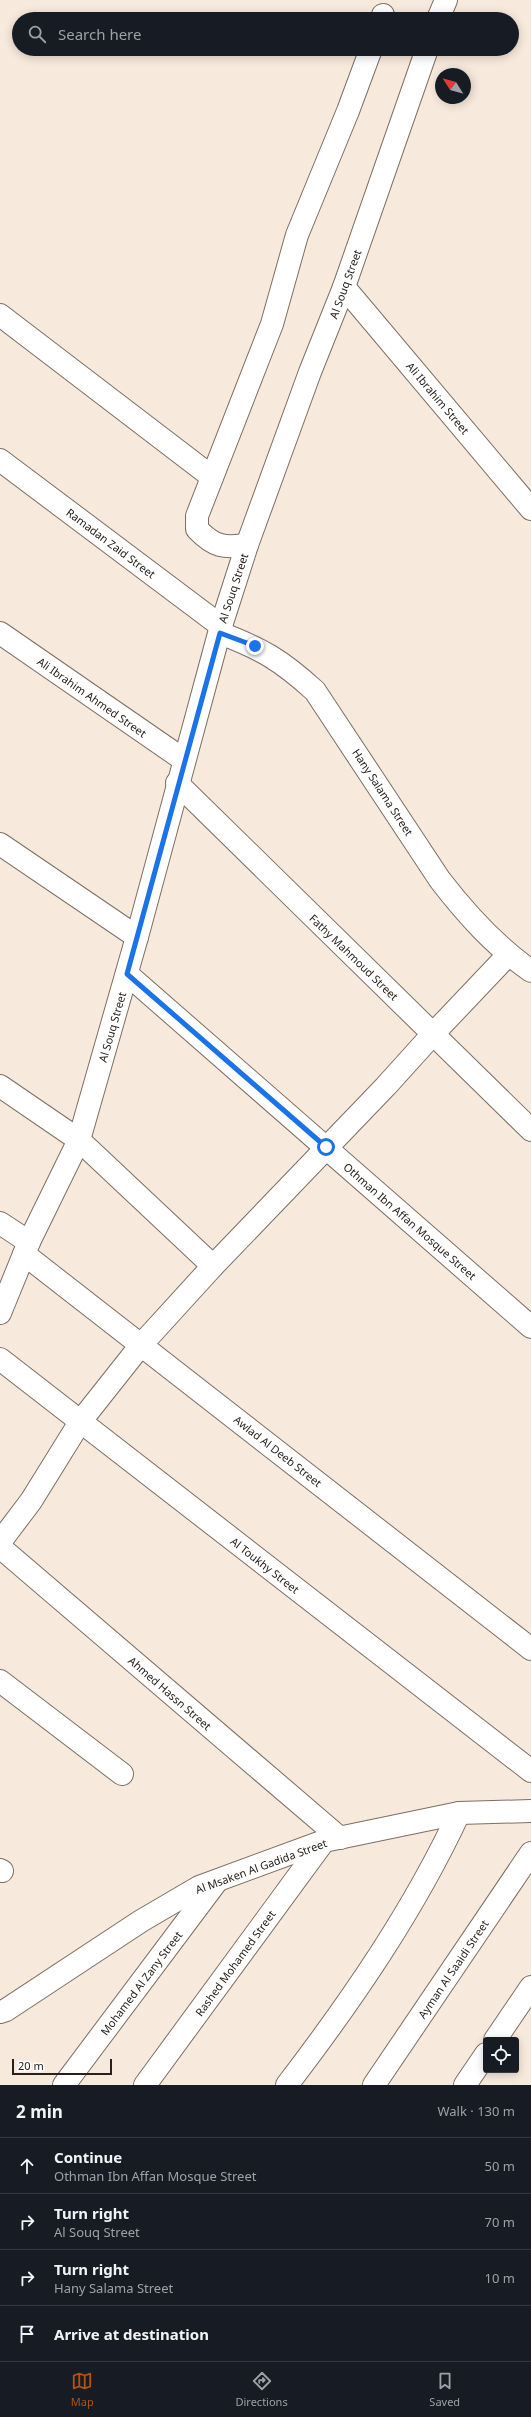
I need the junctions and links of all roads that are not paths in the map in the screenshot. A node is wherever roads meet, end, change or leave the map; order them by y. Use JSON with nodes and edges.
{"nodes":[{"id":1,"x":446,"y":0,"type":"edge"},
{"id":2,"x":441,"y":12,"type":"edge"},
{"id":3,"x":368,"y":56,"type":"edge"},
{"id":4,"x":425,"y":56,"type":"edge"},
{"id":5,"x":344,"y":287,"type":"junction"},
{"id":6,"x":0,"y":315,"type":"edge"},
{"id":7,"x":0,"y":460,"type":"edge"},
{"id":8,"x":212,"y":477,"type":"junction"},
{"id":9,"x":531,"y":509,"type":"edge"},
{"id":10,"x":247,"y":545,"type":"junction"},
{"id":11,"x":220,"y":629,"type":"junction"},
{"id":12,"x":0,"y":633,"type":"edge"},
{"id":13,"x":184,"y":760,"type":"junction"},
{"id":14,"x":177,"y":783,"type":"junction"},
{"id":15,"x":0,"y":844,"type":"edge"},
{"id":16,"x":137,"y":937,"type":"junction"},
{"id":17,"x":508,"y":955,"type":"junction"},
{"id":18,"x":531,"y":971,"type":"edge"},
{"id":19,"x":127,"y":974,"type":"junction"},
{"id":20,"x":433,"y":1034,"type":"junction"},
{"id":21,"x":0,"y":1086,"type":"edge"},
{"id":22,"x":531,"y":1130,"type":"edge"},
{"id":23,"x":79,"y":1140,"type":"junction"},
{"id":24,"x":326,"y":1147,"type":"junction"},
{"id":25,"x":0,"y":1223,"type":"edge"},
{"id":26,"x":27,"y":1248,"type":"junction"},
{"id":27,"x":212,"y":1266,"type":"junction"},
{"id":28,"x":0,"y":1313,"type":"edge"},
{"id":29,"x":531,"y":1327,"type":"edge"},
{"id":30,"x":141,"y":1345,"type":"junction"},
{"id":31,"x":0,"y":1359,"type":"edge"},
{"id":32,"x":80,"y":1422,"type":"junction"},
{"id":33,"x":0,"y":1542,"type":"edge"},
{"id":34,"x":0,"y":1547,"type":"edge"},
{"id":35,"x":531,"y":1649,"type":"edge"},
{"id":36,"x":0,"y":1681,"type":"edge"},
{"id":37,"x":531,"y":1771,"type":"edge"},
{"id":38,"x":122,"y":1774,"type":"dead end"},
{"id":39,"x":531,"y":1811,"type":"edge"},
{"id":40,"x":459,"y":1813,"type":"junction"},
{"id":41,"x":332,"y":1840,"type":"junction"},
{"id":42,"x":531,"y":1853,"type":"edge"},
{"id":43,"x":218,"y":1880,"type":"junction"},
{"id":44,"x":531,"y":1987,"type":"edge"},
{"id":45,"x":0,"y":2012,"type":"edge"},
{"id":46,"x":497,"y":2037,"type":"edge"},
{"id":47,"x":483,"y":2058,"type":"edge"},
{"id":48,"x":64,"y":2085,"type":"edge"},
{"id":49,"x":145,"y":2085,"type":"edge"},
{"id":50,"x":287,"y":2085,"type":"edge"},
{"id":51,"x":374,"y":2085,"type":"edge"},
{"id":52,"x":465,"y":2085,"type":"edge"}],
"edges":[{"from":1,"to":2,"type":"street"},
{"from":3,"to":8,"type":"street"},
{"from":4,"to":5,"type":"street","name":"Al Souq Street"},
{"from":5,"to":9,"type":"street","name":"Ali Ibrahim Street"},
{"from":5,"to":10,"type":"street","name":"Al Souq Street"},
{"from":6,"to":8,"type":"street"},
{"from":7,"to":11,"type":"street","name":"Ramadan Zaid Street"},
{"from":8,"to":10,"type":"street"},
{"from":10,"to":11,"type":"street","name":"Al Souq Street"},
{"from":11,"to":13,"type":"street","name":"Al Souq Street"},
{"from":11,"to":17,"type":"street","name":"Hany Salama Street"},
{"from":12,"to":13,"type":"street","name":"Ali Ibrahim Ahmed Street"},
{"from":13,"to":14,"type":"street","name":"Al Souq Street"},
{"from":14,"to":16,"type":"street","name":"Al Souq Street"},
{"from":14,"to":20,"type":"street","name":"Fathy Mahmoud Street"},
{"from":15,"to":16,"type":"street"},
{"from":16,"to":19,"type":"street","name":"Al Souq Street"},
{"from":17,"to":18,"type":"street","name":"Hany Salama Street"},
{"from":17,"to":20,"type":"street"},
{"from":19,"to":23,"type":"street","name":"Al Souq Street"},
{"from":19,"to":24,"type":"street","name":"Othman Ibn Affan Mosque Street"},
{"from":20,"to":22,"type":"street","name":"Fathy Mahmoud Street"},
{"from":20,"to":24,"type":"street"},
{"from":21,"to":23,"type":"street"},
{"from":23,"to":26,"type":"street","name":"Al Souq Street"},
{"from":23,"to":27,"type":"street"},
{"from":24,"to":27,"type":"street"},
{"from":24,"to":29,"type":"street","name":"Othman Ibn Affan Mosque Street"},
{"from":25,"to":26,"type":"street","name":"Awlad Al Deeb Street"},
{"from":26,"to":28,"type":"street","name":"Al Souq Street"},
{"from":26,"to":30,"type":"street","name":"Awlad Al Deeb Street"},
{"from":27,"to":30,"type":"street"},
{"from":30,"to":32,"type":"street"},
{"from":30,"to":35,"type":"street","name":"Awlad Al Deeb Street"},
{"from":31,"to":32,"type":"street","name":"Al Toukhy Street"},
{"from":32,"to":33,"type":"street"},
{"from":32,"to":37,"type":"street","name":"Al Toukhy Street"},
{"from":34,"to":41,"type":"street","name":"Ahmed Hassn Street"},
{"from":36,"to":38,"type":"street"},
{"from":39,"to":40,"type":"street","name":"Al Msaken Al Gadida Street"},
{"from":40,"to":41,"type":"street","name":"Al Msaken Al Gadida Street"},
{"from":40,"to":50,"type":"street"},
{"from":41,"to":43,"type":"street","name":"Al Msaken Al Gadida Street"},
{"from":41,"to":49,"type":"street","name":"Rashed Mohamed Street"},
{"from":42,"to":51,"type":"street","name":"Ayman Al Saaidi Street"},
{"from":43,"to":45,"type":"street","name":"Al Msaken Al Gadida Street"},
{"from":43,"to":48,"type":"street","name":"Mohamed Al Zany Street"},
{"from":44,"to":46,"type":"street"},
{"from":47,"to":52,"type":"street"}]}
